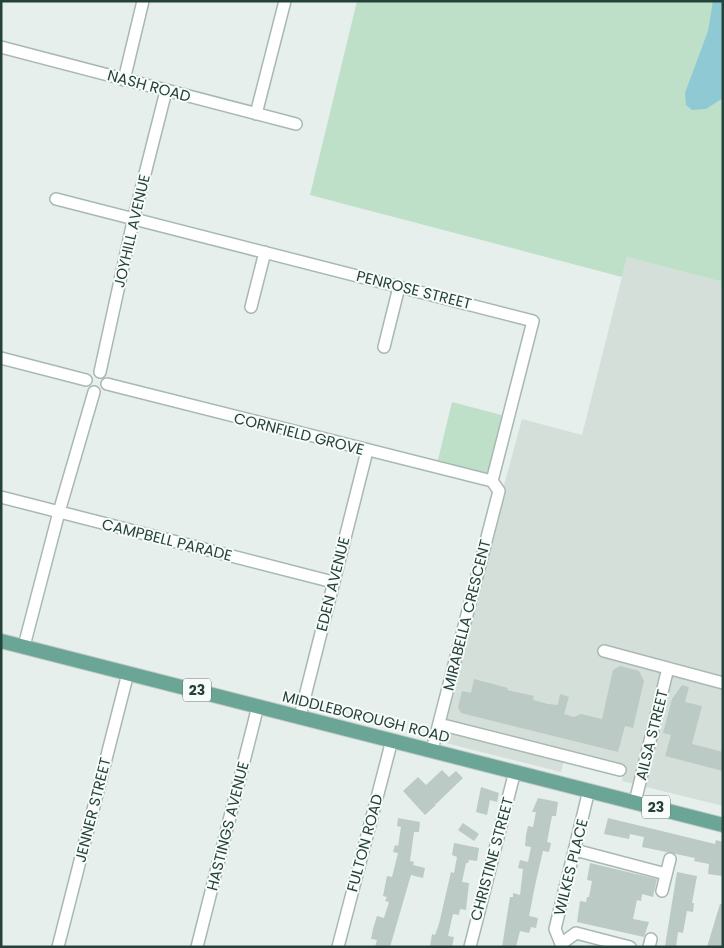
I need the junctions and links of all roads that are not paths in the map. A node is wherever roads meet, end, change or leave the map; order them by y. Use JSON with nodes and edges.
{"nodes":[{"id":1,"x":143,"y":1,"type":"edge"},
{"id":2,"x":284,"y":1,"type":"edge"},
{"id":3,"x":1,"y":47,"type":"edge"},
{"id":4,"x":124,"y":80,"type":"junction"},
{"id":5,"x":166,"y":91,"type":"junction"},
{"id":6,"x":256,"y":114,"type":"junction"},
{"id":7,"x":296,"y":124,"type":"dead end"},
{"id":8,"x":56,"y":199,"type":"dead end"},
{"id":9,"x":134,"y":217,"type":"junction"},
{"id":10,"x":265,"y":252,"type":"junction"},
{"id":11,"x":399,"y":287,"type":"junction"},
{"id":12,"x":251,"y":307,"type":"dead end"},
{"id":13,"x":384,"y":347,"type":"dead end"},
{"id":14,"x":1,"y":358,"type":"edge"},
{"id":15,"x":100,"y":372,"type":"junction"},
{"id":16,"x":86,"y":380,"type":"junction"},
{"id":17,"x":107,"y":384,"type":"junction"},
{"id":18,"x":94,"y":392,"type":"junction"},
{"id":19,"x":367,"y":451,"type":"junction"},
{"id":20,"x":492,"y":482,"type":"junction"},
{"id":21,"x":1,"y":497,"type":"edge"},
{"id":22,"x":59,"y":512,"type":"junction"},
{"id":23,"x":334,"y":582,"type":"junction"},
{"id":24,"x":1,"y":640,"type":"edge"},
{"id":25,"x":24,"y":646,"type":"junction"},
{"id":26,"x":604,"y":651,"type":"dead end"},
{"id":27,"x":668,"y":668,"type":"junction"},
{"id":28,"x":128,"y":673,"type":"junction"},
{"id":29,"x":723,"y":683,"type":"edge"},
{"id":30,"x":258,"y":706,"type":"junction"},
{"id":31,"x":300,"y":716,"type":"junction"},
{"id":32,"x":439,"y":724,"type":"junction"},
{"id":33,"x":392,"y":740,"type":"junction"},
{"id":34,"x":432,"y":750,"type":"junction"},
{"id":35,"x":620,"y":770,"type":"dead end"},
{"id":36,"x":515,"y":771,"type":"junction"},
{"id":37,"x":589,"y":790,"type":"junction"},
{"id":38,"x":635,"y":802,"type":"junction"},
{"id":39,"x":723,"y":825,"type":"edge"},
{"id":40,"x":575,"y":850,"type":"junction"},
{"id":41,"x":670,"y":860,"type":"dead end"},
{"id":42,"x":666,"y":874,"type":"junction"},
{"id":43,"x":662,"y":891,"type":"dead end"},
{"id":44,"x":58,"y":947,"type":"edge"},
{"id":45,"x":197,"y":947,"type":"edge"},
{"id":46,"x":338,"y":947,"type":"edge"},
{"id":47,"x":470,"y":947,"type":"edge"},
{"id":48,"x":630,"y":947,"type":"edge"}],
"edges":[{"from":1,"to":4,"type":"street"},
{"from":2,"to":6,"type":"street"},
{"from":3,"to":4,"type":"street","name":"NASH ROAD"},
{"from":4,"to":5,"type":"street","name":"NASH ROAD"},
{"from":5,"to":6,"type":"street","name":"NASH ROAD"},
{"from":5,"to":9,"type":"street","name":"JOYHILL AVENUE"},
{"from":6,"to":7,"type":"street","name":"NASH ROAD"},
{"from":8,"to":9,"type":"street","name":"PENROSE STREET"},
{"from":9,"to":10,"type":"street","name":"PENROSE STREET"},
{"from":9,"to":15,"type":"street","name":"JOYHILL AVENUE"},
{"from":10,"to":11,"type":"street","name":"PENROSE STREET"},
{"from":10,"to":12,"type":"street"},
{"from":11,"to":13,"type":"street"},
{"from":11,"to":20,"type":"street","name":"PENROSE STREET"},
{"from":14,"to":16,"type":"street"},
{"from":15,"to":16,"type":"street"},
{"from":15,"to":17,"type":"street"},
{"from":16,"to":18,"type":"street"},
{"from":17,"to":18,"type":"street"},
{"from":17,"to":19,"type":"street","name":"CORNFIELD GROVE"},
{"from":18,"to":22,"type":"street"},
{"from":19,"to":20,"type":"street","name":"CORNFIELD GROVE"},
{"from":19,"to":23,"type":"street","name":"EDEN AVENUE"},
{"from":20,"to":32,"type":"street","name":"MIRABELLA CRESCENT"},
{"from":21,"to":22,"type":"street","name":"CAMPBELL PARADE"},
{"from":22,"to":23,"type":"street","name":"CAMPBELL PARADE"},
{"from":22,"to":25,"type":"street"},
{"from":23,"to":31,"type":"street","name":"EDEN AVENUE"},
{"from":24,"to":25,"type":"main road","name":"MIDDLEBOROUGH ROAD","number":"23"},
{"from":25,"to":28,"type":"main road","name":"MIDDLEBOROUGH ROAD","number":"23"},
{"from":26,"to":27,"type":"street","name":"AILSA STREET"},
{"from":27,"to":29,"type":"street","name":"AILSA STREET"},
{"from":27,"to":38,"type":"street","name":"AILSA STREET"},
{"from":28,"to":30,"type":"main road","name":"MIDDLEBOROUGH ROAD","number":"23"},
{"from":28,"to":44,"type":"street","name":"JENNER STREET"},
{"from":30,"to":31,"type":"main road","name":"MIDDLEBOROUGH ROAD","number":"23"},
{"from":30,"to":45,"type":"street","name":"HASTINGS AVENUE"},
{"from":31,"to":33,"type":"main road","name":"MIDDLEBOROUGH ROAD","number":"23"},
{"from":32,"to":34,"type":"street","name":"MIRABELLA CRESCENT"},
{"from":32,"to":35,"type":"street"},
{"from":33,"to":34,"type":"main road","name":"MIDDLEBOROUGH ROAD","number":"23"},
{"from":33,"to":46,"type":"street","name":"FULTON ROAD"},
{"from":34,"to":36,"type":"main road","name":"MIDDLEBOROUGH ROAD","number":"23"},
{"from":36,"to":37,"type":"main road","name":"MIDDLEBOROUGH ROAD","number":"23"},
{"from":36,"to":47,"type":"street","name":"CHRISTINE STREET"},
{"from":37,"to":38,"type":"main road","name":"MIDDLEBOROUGH ROAD","number":"23"},
{"from":37,"to":40,"type":"street","name":"WILKES PLACE"},
{"from":38,"to":39,"type":"main road","name":"MIDDLEBOROUGH ROAD","number":"23"},
{"from":40,"to":42,"type":"street"},
{"from":40,"to":48,"type":"street","name":"WILKES PLACE"},
{"from":41,"to":42,"type":"street"},
{"from":42,"to":43,"type":"street"}]}
